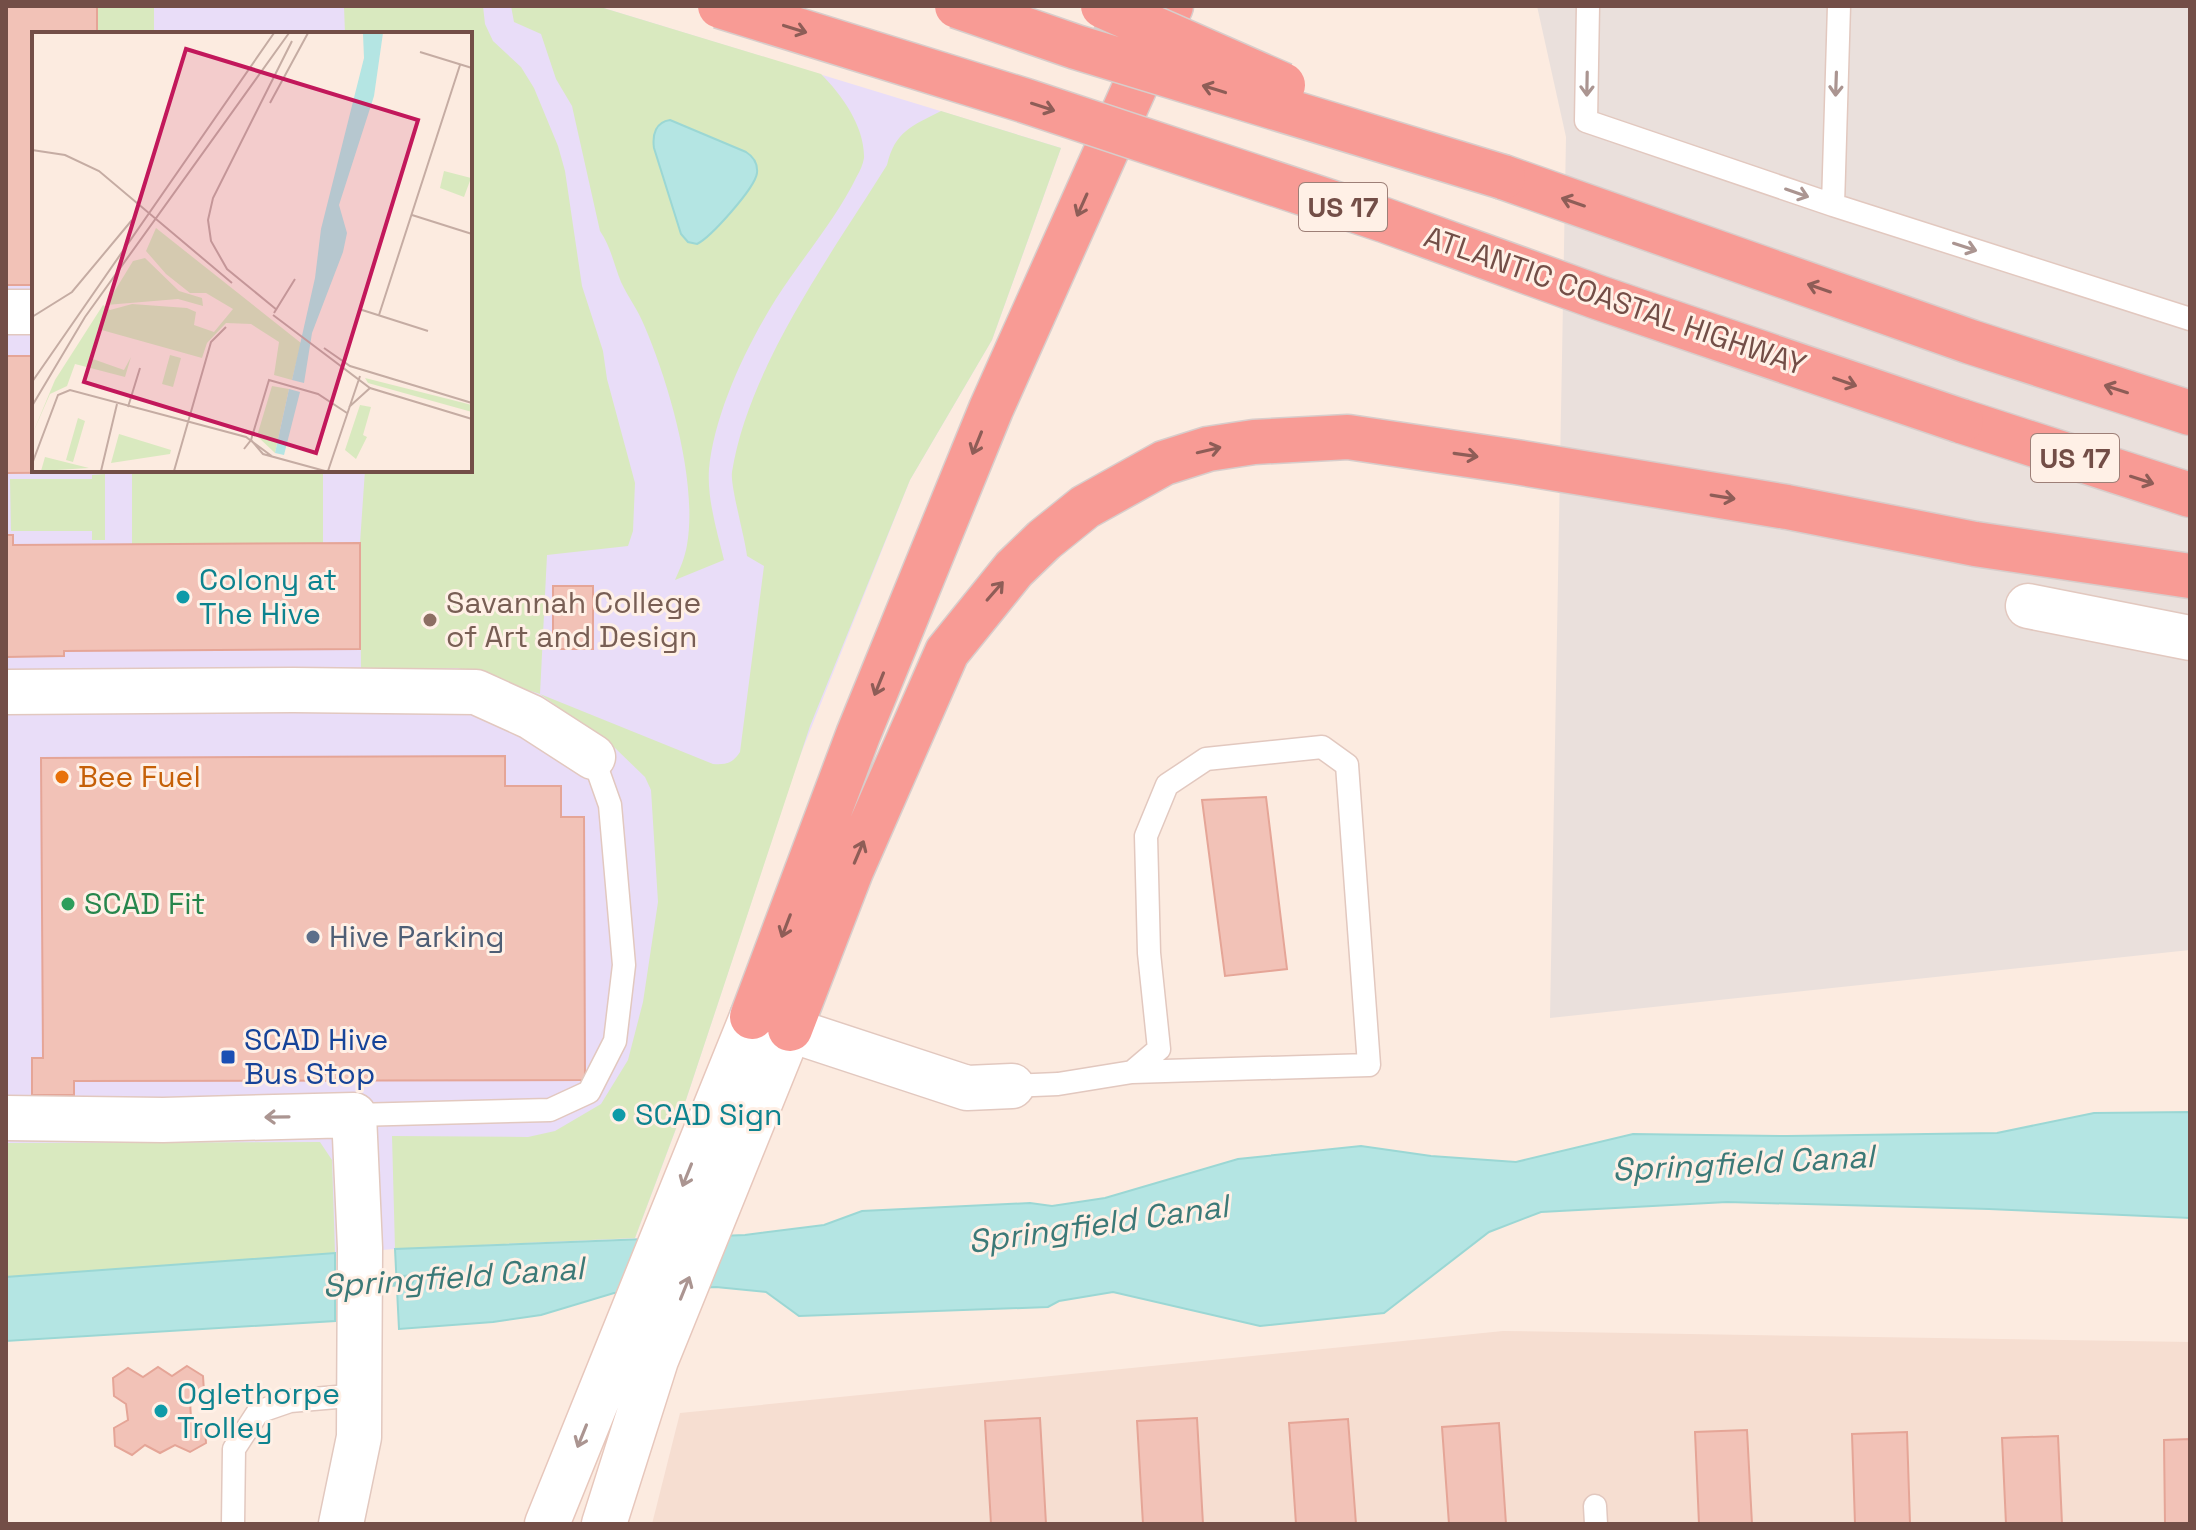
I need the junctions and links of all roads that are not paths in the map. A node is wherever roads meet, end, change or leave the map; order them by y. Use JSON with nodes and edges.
{"nodes":[{"id":1,"x":720,"y":6,"type":"edge"},
{"id":2,"x":957,"y":6,"type":"edge"},
{"id":3,"x":1103,"y":6,"type":"edge"},
{"id":4,"x":1171,"y":6,"type":"edge"},
{"id":5,"x":1588,"y":6,"type":"edge"},
{"id":6,"x":1839,"y":6,"type":"edge"},
{"id":7,"x":1503,"y":177,"type":"junction"},
{"id":8,"x":1833,"y":205,"type":"junction"},
{"id":9,"x":6,"y":312,"type":"edge"},
{"id":10,"x":32,"y":312,"type":"edge"},
{"id":11,"x":2190,"y":319,"type":"edge"},
{"id":12,"x":2190,"y":413,"type":"edge"},
{"id":13,"x":2190,"y":495,"type":"edge"},
{"id":14,"x":2190,"y":576,"type":"edge"},
{"id":15,"x":2028,"y":606,"type":"dead end"},
{"id":16,"x":2190,"y":638,"type":"edge"},
{"id":17,"x":6,"y":692,"type":"edge"},
{"id":18,"x":593,"y":757,"type":"joint"},
{"id":19,"x":771,"y":1023,"type":"junction"},
{"id":20,"x":1132,"y":1072,"type":"junction"},
{"id":21,"x":746,"y":1084,"type":"junction"},
{"id":22,"x":1012,"y":1086,"type":"joint"},
{"id":23,"x":354,"y":1115,"type":"junction"},
{"id":24,"x":6,"y":1118,"type":"edge"},
{"id":25,"x":360,"y":1395,"type":"junction"},
{"id":26,"x":233,"y":1524,"type":"edge"},
{"id":27,"x":341,"y":1524,"type":"edge"},
{"id":28,"x":547,"y":1524,"type":"edge"},
{"id":29,"x":604,"y":1524,"type":"edge"}],
"edges":[{"from":1,"to":13,"type":"highway","name":"ATLANTIC COASTAL HIGHWAY","number":"US 17","one_way":true,"bridge":true},
{"from":7,"to":2,"type":"highway","number":"US 17","one_way":true,"bridge":true},
{"from":3,"to":7,"type":"highway","bridge":true},
{"from":4,"to":19,"type":"highway","one_way":true},
{"from":5,"to":8,"type":"lane","one_way":true},
{"from":6,"to":8,"type":"lane","one_way":true},
{"from":12,"to":7,"type":"highway","number":"US 17","one_way":true},
{"from":8,"to":11,"type":"lane","one_way":true},
{"from":9,"to":10,"type":"street"},
{"from":19,"to":14,"type":"highway","one_way":true},
{"from":15,"to":16,"type":"street"},
{"from":17,"to":18,"type":"street"},
{"from":18,"to":23,"type":"lane"},
{"from":19,"to":21,"type":"street"},
{"from":19,"to":22,"type":"street"},
{"from":20,"to":20,"type":"lane"},
{"from":20,"to":22,"type":"lane"},
{"from":21,"to":28,"type":"street","one_way":true},
{"from":29,"to":21,"type":"street","one_way":true},
{"from":23,"to":24,"type":"street","one_way":true},
{"from":23,"to":25,"type":"street"},
{"from":25,"to":26,"type":"lane"},
{"from":25,"to":27,"type":"street"}]}
